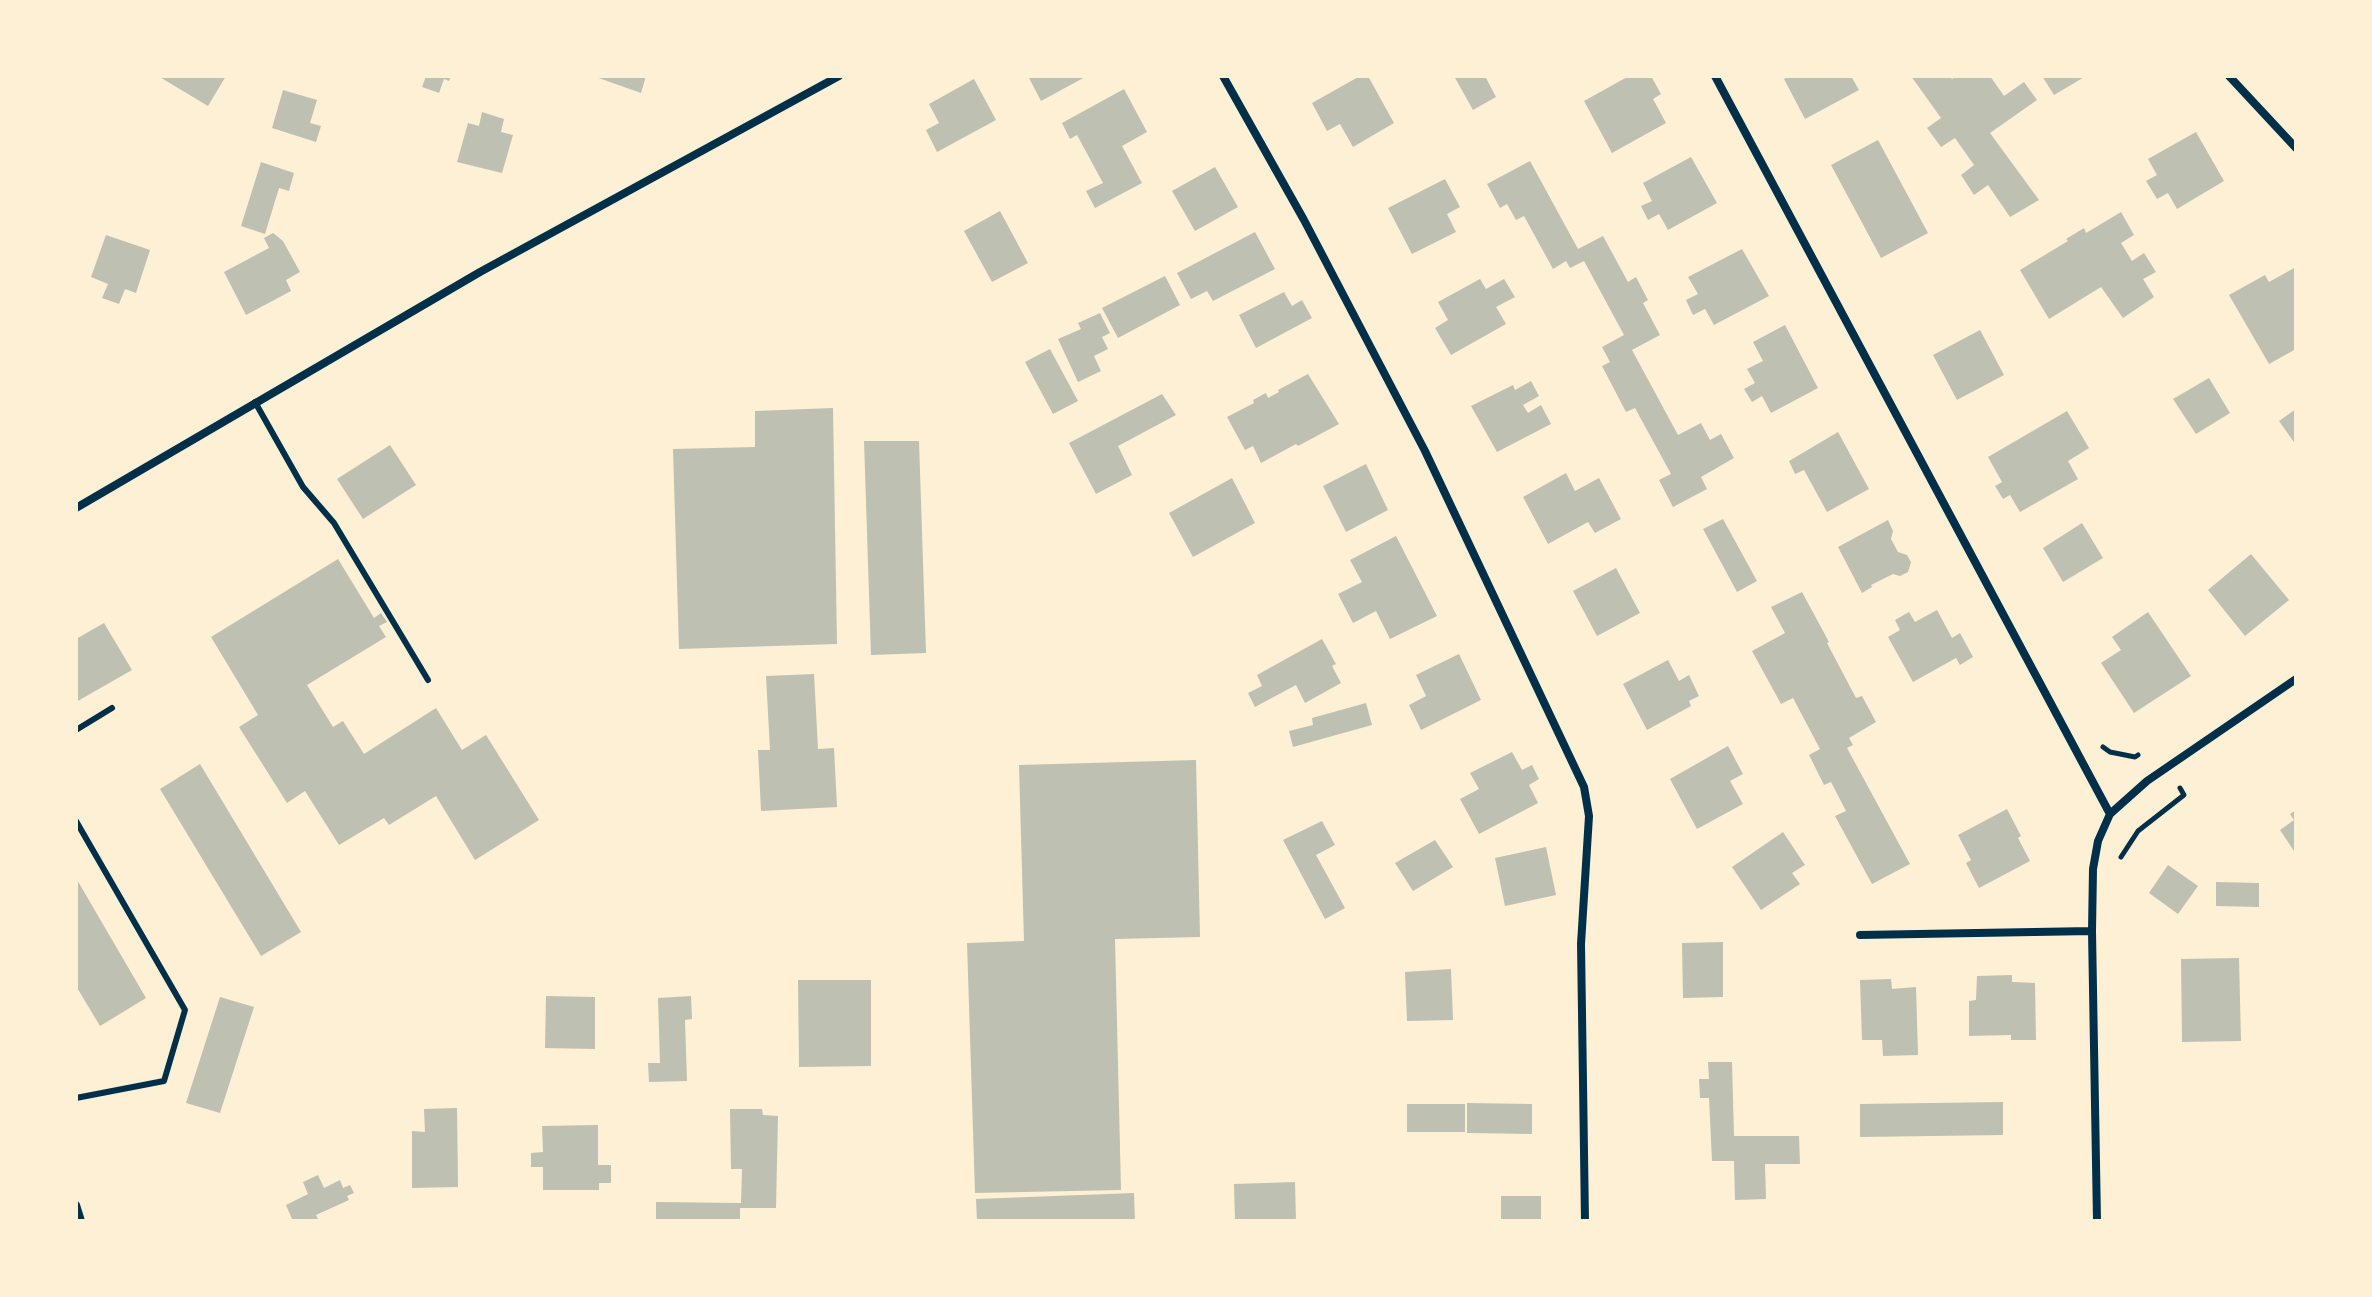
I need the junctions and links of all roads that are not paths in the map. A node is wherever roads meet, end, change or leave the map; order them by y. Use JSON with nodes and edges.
{"nodes":[{"id":1,"x":839,"y":76,"type":"edge"},
{"id":2,"x":1223,"y":76,"type":"edge"},
{"id":3,"x":1715,"y":76,"type":"edge"},
{"id":4,"x":2229,"y":76,"type":"edge"},
{"id":5,"x":2296,"y":148,"type":"edge"},
{"id":6,"x":255,"y":402,"type":"junction"},
{"id":7,"x":76,"y":508,"type":"edge"},
{"id":8,"x":2296,"y":679,"type":"edge"},
{"id":9,"x":428,"y":680,"type":"dead end"},
{"id":10,"x":112,"y":708,"type":"dead end"},
{"id":11,"x":76,"y":730,"type":"edge"},
{"id":12,"x":2110,"y":814,"type":"junction"},
{"id":13,"x":76,"y":821,"type":"edge"},
{"id":14,"x":2092,"y":931,"type":"junction"},
{"id":15,"x":1860,"y":935,"type":"dead end"},
{"id":16,"x":76,"y":1098,"type":"edge"},
{"id":17,"x":76,"y":1205,"type":"edge"},
{"id":18,"x":81,"y":1221,"type":"edge"},
{"id":19,"x":1585,"y":1221,"type":"edge"},
{"id":20,"x":2097,"y":1221,"type":"edge"}],
"edges":[{"from":1,"to":6,"type":"street"},
{"from":2,"to":19,"type":"street"},
{"from":3,"to":12,"type":"street"},
{"from":4,"to":5,"type":"street"},
{"from":6,"to":7,"type":"street"},
{"from":6,"to":9,"type":"lane"},
{"from":8,"to":12,"type":"street"},
{"from":10,"to":11,"type":"lane"},
{"from":12,"to":14,"type":"street"},
{"from":13,"to":16,"type":"lane"},
{"from":14,"to":15,"type":"street"},
{"from":14,"to":20,"type":"street"},
{"from":17,"to":18,"type":"street"}]}
